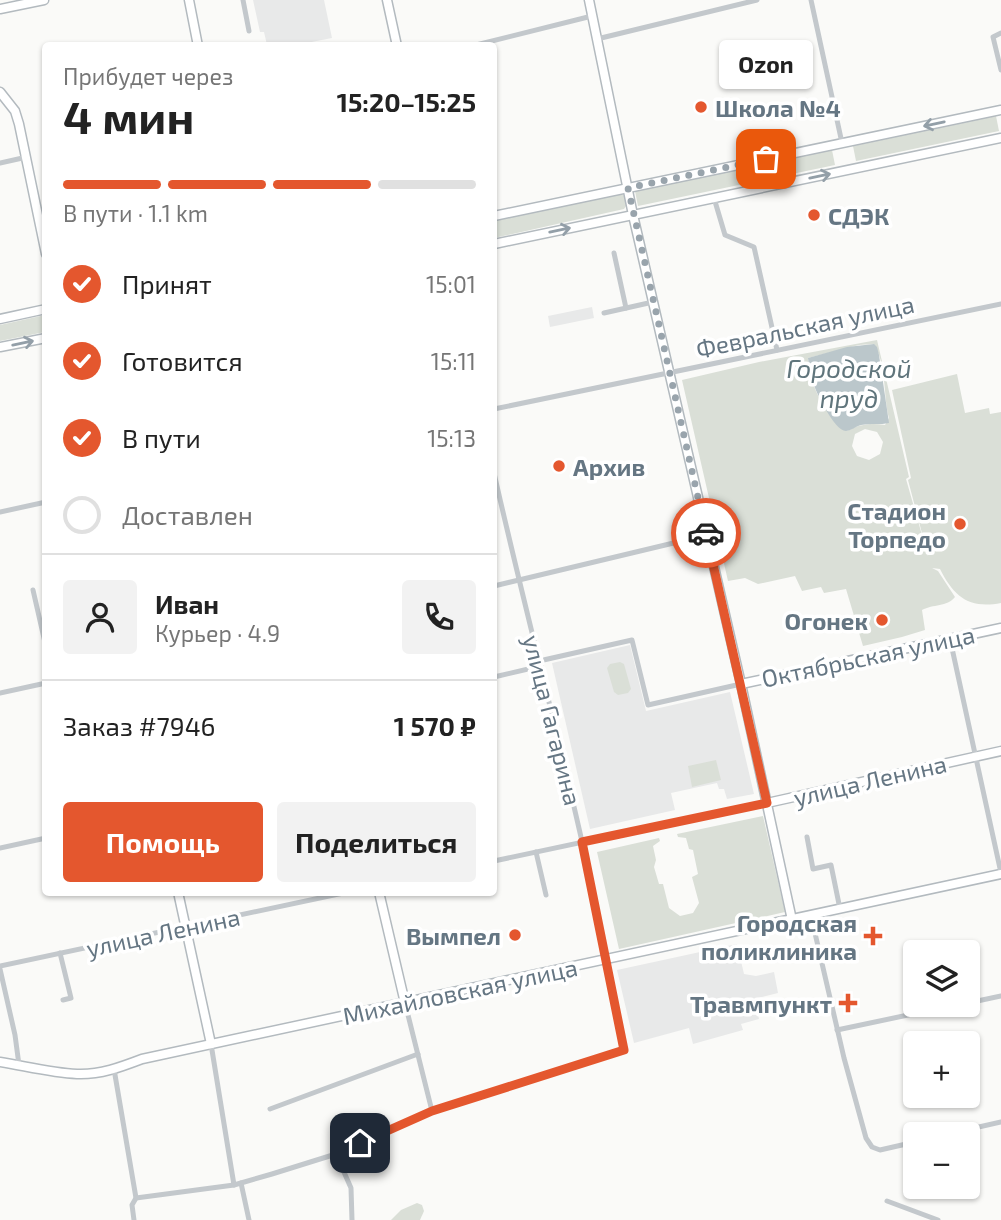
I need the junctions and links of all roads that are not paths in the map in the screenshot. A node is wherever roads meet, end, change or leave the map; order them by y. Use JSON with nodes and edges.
{"nodes":[{"id":1,"x":44,"y":0,"type":"edge"},
{"id":2,"x":189,"y":0,"type":"edge"},
{"id":3,"x":243,"y":0,"type":"edge"},
{"id":4,"x":387,"y":0,"type":"edge"},
{"id":5,"x":589,"y":0,"type":"edge"},
{"id":6,"x":757,"y":0,"type":"edge"},
{"id":7,"x":811,"y":0,"type":"edge"},
{"id":8,"x":0,"y":9,"type":"edge"},
{"id":9,"x":592,"y":16,"type":"junction"},
{"id":10,"x":249,"y":31,"type":"dead end"},
{"id":11,"x":1001,"y":33,"type":"edge"},
{"id":12,"x":597,"y":39,"type":"junction"},
{"id":13,"x":197,"y":42,"type":"edge"},
{"id":14,"x":396,"y":42,"type":"edge"},
{"id":15,"x":488,"y":42,"type":"edge"},
{"id":16,"x":1001,"y":70,"type":"edge"},
{"id":17,"x":0,"y":92,"type":"edge"},
{"id":18,"x":1001,"y":110,"type":"edge"},
{"id":19,"x":1001,"y":138,"type":"edge"},
{"id":20,"x":842,"y":143,"type":"junction"},
{"id":21,"x":27,"y":157,"type":"junction"},
{"id":22,"x":0,"y":163,"type":"edge"},
{"id":23,"x":628,"y":188,"type":"junction"},
{"id":24,"x":714,"y":198,"type":"junction"},
{"id":25,"x":497,"y":215,"type":"edge"},
{"id":26,"x":634,"y":215,"type":"junction"},
{"id":27,"x":42,"y":234,"type":"edge"},
{"id":28,"x":497,"y":243,"type":"edge"},
{"id":29,"x":614,"y":253,"type":"dead end"},
{"id":30,"x":653,"y":302,"type":"junction"},
{"id":31,"x":1001,"y":303,"type":"edge"},
{"id":32,"x":626,"y":308,"type":"junction"},
{"id":33,"x":42,"y":310,"type":"edge"},
{"id":34,"x":604,"y":313,"type":"dead end"},
{"id":35,"x":0,"y":319,"type":"edge"},
{"id":36,"x":42,"y":339,"type":"edge"},
{"id":37,"x":0,"y":348,"type":"edge"},
{"id":38,"x":777,"y":350,"type":"junction"},
{"id":39,"x":669,"y":373,"type":"junction"},
{"id":40,"x":497,"y":408,"type":"edge"},
{"id":41,"x":497,"y":486,"type":"edge"},
{"id":42,"x":42,"y":503,"type":"edge"},
{"id":43,"x":0,"y":512,"type":"edge"},
{"id":44,"x":707,"y":535,"type":"junction"},
{"id":45,"x":518,"y":580,"type":"junction"},
{"id":46,"x":497,"y":585,"type":"edge"},
{"id":47,"x":33,"y":590,"type":"dead end"},
{"id":48,"x":1001,"y":628,"type":"edge"},
{"id":49,"x":42,"y":629,"type":"edge"},
{"id":50,"x":950,"y":639,"type":"junction"},
{"id":51,"x":540,"y":664,"type":"junction"},
{"id":52,"x":497,"y":676,"type":"edge"},
{"id":53,"x":42,"y":684,"type":"edge"},
{"id":54,"x":741,"y":684,"type":"junction"},
{"id":55,"x":0,"y":693,"type":"edge"},
{"id":56,"x":1001,"y":751,"type":"edge"},
{"id":57,"x":975,"y":757,"type":"junction"},
{"id":58,"x":767,"y":803,"type":"junction"},
{"id":59,"x":807,"y":837,"type":"dead end"},
{"id":60,"x":42,"y":839,"type":"edge"},
{"id":61,"x":582,"y":842,"type":"junction"},
{"id":62,"x":0,"y":848,"type":"edge"},
{"id":63,"x":536,"y":852,"type":"junction"},
{"id":64,"x":497,"y":860,"type":"edge"},
{"id":65,"x":1001,"y":874,"type":"edge"},
{"id":66,"x":546,"y":895,"type":"dead end"},
{"id":67,"x":179,"y":896,"type":"edge"},
{"id":68,"x":329,"y":896,"type":"edge"},
{"id":69,"x":380,"y":896,"type":"edge"},
{"id":70,"x":840,"y":909,"type":"junction"},
{"id":71,"x":811,"y":916,"type":"junction"},
{"id":72,"x":792,"y":919,"type":"junction"},
{"id":73,"x":186,"y":927,"type":"junction"},
{"id":74,"x":60,"y":953,"type":"junction"},
{"id":75,"x":605,"y":960,"type":"junction"},
{"id":76,"x":0,"y":967,"type":"edge"},
{"id":77,"x":1001,"y":996,"type":"edge"},
{"id":78,"x":63,"y":1000,"type":"dead end"},
{"id":79,"x":980,"y":1000,"type":"edge"},
{"id":80,"x":405,"y":1003,"type":"junction"},
{"id":81,"x":903,"y":1016,"type":"edge"},
{"id":82,"x":837,"y":1030,"type":"junction"},
{"id":83,"x":211,"y":1044,"type":"junction"},
{"id":84,"x":418,"y":1054,"type":"junction"},
{"id":85,"x":0,"y":1062,"type":"edge"},
{"id":86,"x":19,"y":1065,"type":"junction"},
{"id":87,"x":114,"y":1069,"type":"junction"},
{"id":88,"x":270,"y":1109,"type":"dead end"},
{"id":89,"x":432,"y":1111,"type":"junction"},
{"id":90,"x":1001,"y":1122,"type":"edge"},
{"id":91,"x":980,"y":1127,"type":"edge"},
{"id":92,"x":903,"y":1145,"type":"edge"},
{"id":93,"x":336,"y":1154,"type":"junction"},
{"id":94,"x":237,"y":1184,"type":"junction"},
{"id":95,"x":136,"y":1198,"type":"junction"},
{"id":96,"x":887,"y":1200,"type":"dead end"},
{"id":97,"x":134,"y":1220,"type":"edge"},
{"id":98,"x":248,"y":1220,"type":"edge"},
{"id":99,"x":352,"y":1220,"type":"edge"},
{"id":100,"x":938,"y":1220,"type":"edge"}],
"edges":[{"from":1,"to":8,"type":"street"},
{"from":2,"to":13,"type":"street"},
{"from":3,"to":10,"type":"street"},
{"from":4,"to":14,"type":"street"},
{"from":5,"to":9,"type":"street"},
{"from":6,"to":12,"type":"street"},
{"from":7,"to":20,"type":"street"},
{"from":9,"to":12,"type":"street"},
{"from":9,"to":15,"type":"street"},
{"from":11,"to":16,"type":"street"},
{"from":12,"to":23,"type":"street"},
{"from":17,"to":21,"type":"street"},
{"from":18,"to":20,"type":"street","one_way":true},
{"from":24,"to":19,"type":"street","one_way":true},
{"from":20,"to":23,"type":"street"},
{"from":21,"to":22,"type":"street"},
{"from":21,"to":27,"type":"street"},
{"from":23,"to":25,"type":"street"},
{"from":23,"to":26,"type":"street"},
{"from":24,"to":26,"type":"street"},
{"from":24,"to":38,"type":"street"},
{"from":28,"to":26,"type":"street","one_way":true},
{"from":26,"to":30,"type":"street"},
{"from":29,"to":32,"type":"street"},
{"from":30,"to":32,"type":"street"},
{"from":30,"to":39,"type":"street"},
{"from":31,"to":38,"type":"street","name":"Февральская улица"},
{"from":32,"to":34,"type":"street"},
{"from":33,"to":35,"type":"street"},
{"from":37,"to":36,"type":"street","one_way":true},
{"from":38,"to":39,"type":"street","name":"Февральская улица"},
{"from":39,"to":40,"type":"street","name":"Февральская улица"},
{"from":39,"to":44,"type":"street"},
{"from":41,"to":45,"type":"street","name":"улица Гагарина"},
{"from":42,"to":43,"type":"street"},
{"from":44,"to":45,"type":"street"},
{"from":44,"to":54,"type":"street"},
{"from":45,"to":46,"type":"street"},
{"from":45,"to":51,"type":"street","name":"улица Гагарина"},
{"from":47,"to":49,"type":"street"},
{"from":48,"to":50,"type":"street","name":"Октябрьская улица"},
{"from":50,"to":54,"type":"street","name":"Октябрьская улица"},
{"from":50,"to":57,"type":"street"},
{"from":51,"to":52,"type":"street","name":"Октябрьская улица"},
{"from":51,"to":54,"type":"street","name":"Октябрьская улица"},
{"from":51,"to":61,"type":"street","name":"улица Гагарина"},
{"from":53,"to":55,"type":"street"},
{"from":54,"to":58,"type":"street"},
{"from":56,"to":57,"type":"street","name":"улица Ленина"},
{"from":57,"to":58,"type":"street","name":"улица Ленина"},
{"from":57,"to":65,"type":"street"},
{"from":58,"to":61,"type":"street","name":"улица Ленина"},
{"from":58,"to":72,"type":"street"},
{"from":59,"to":70,"type":"street"},
{"from":60,"to":62,"type":"street"},
{"from":61,"to":63,"type":"street","name":"улица Ленина"},
{"from":61,"to":75,"type":"street","name":"улица Гагарина"},
{"from":63,"to":64,"type":"street","name":"улица Ленина"},
{"from":63,"to":66,"type":"street"},
{"from":65,"to":70,"type":"street","name":"Михайловская улица"},
{"from":67,"to":73,"type":"street"},
{"from":68,"to":73,"type":"street","name":"улица Ленина"},
{"from":69,"to":80,"type":"street"},
{"from":70,"to":71,"type":"street","name":"Михайловская улица"},
{"from":71,"to":72,"type":"street","name":"Михайловская улица"},
{"from":71,"to":82,"type":"street"},
{"from":72,"to":75,"type":"street","name":"Михайловская улица"},
{"from":73,"to":74,"type":"street","name":"улица Ленина"},
{"from":73,"to":83,"type":"street"},
{"from":74,"to":76,"type":"street","name":"улица Ленина"},
{"from":74,"to":78,"type":"street","name":"улица Ленина"},
{"from":75,"to":80,"type":"street","name":"Михайловская улица"},
{"from":75,"to":89,"type":"street","name":"улица Гагарина"},
{"from":76,"to":86,"type":"street"},
{"from":77,"to":79,"type":"street"},
{"from":80,"to":83,"type":"street","name":"Михайловская улица"},
{"from":80,"to":84,"type":"street"},
{"from":81,"to":82,"type":"street"},
{"from":82,"to":92,"type":"street"},
{"from":83,"to":87,"type":"street","name":"Михайловская улица"},
{"from":83,"to":94,"type":"street"},
{"from":84,"to":88,"type":"street"},
{"from":84,"to":89,"type":"street"},
{"from":85,"to":86,"type":"street","name":"Михайловская улица"},
{"from":86,"to":87,"type":"street","name":"Михайловская улица"},
{"from":87,"to":95,"type":"street"},
{"from":89,"to":93,"type":"street"},
{"from":90,"to":91,"type":"street"},
{"from":93,"to":94,"type":"street"},
{"from":93,"to":99,"type":"street"},
{"from":94,"to":95,"type":"street"},
{"from":94,"to":98,"type":"street"},
{"from":95,"to":97,"type":"street"},
{"from":96,"to":100,"type":"street"}]}
